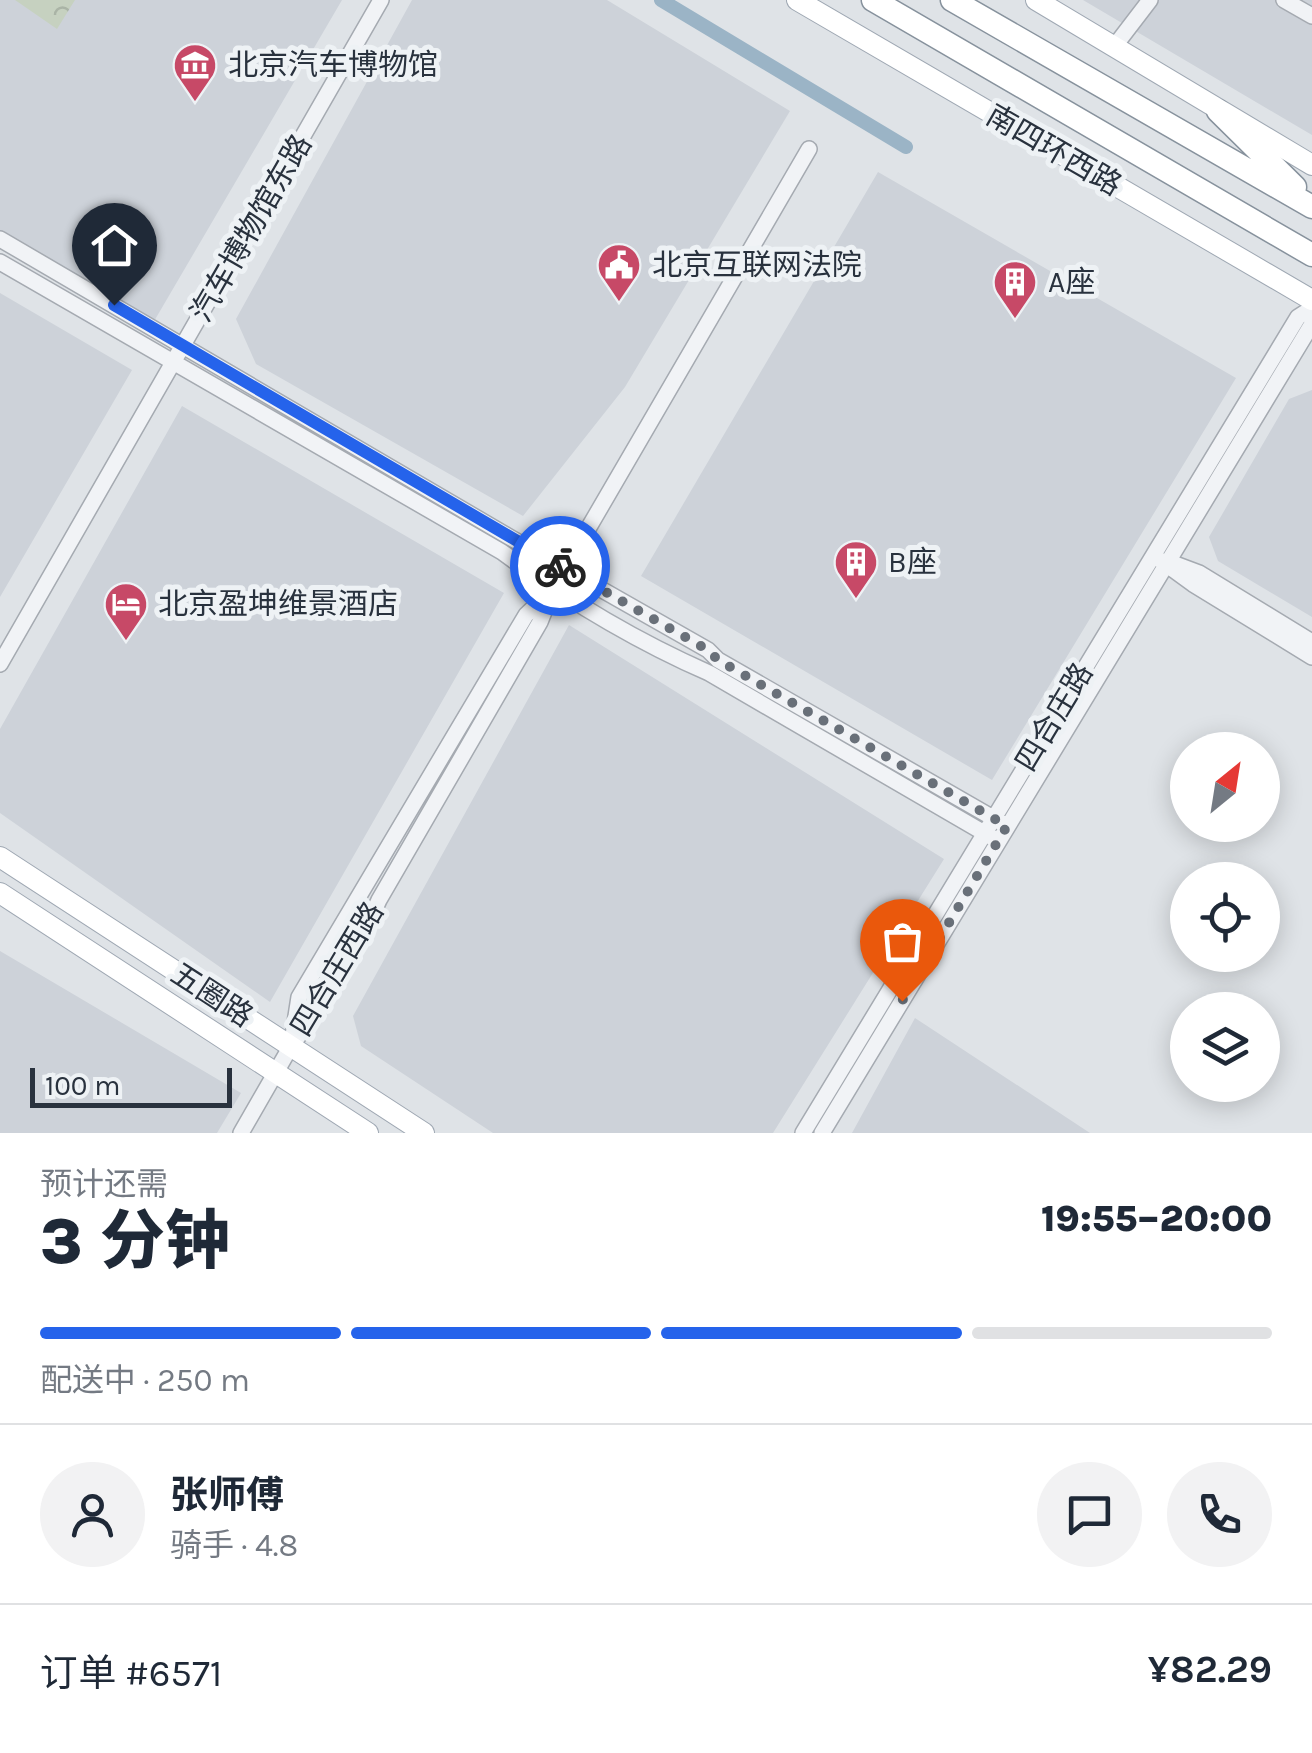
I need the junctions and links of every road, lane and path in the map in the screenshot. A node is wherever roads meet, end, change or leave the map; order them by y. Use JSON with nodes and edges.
{"nodes":[{"id":1,"x":380,"y":0,"type":"edge"},
{"id":2,"x":797,"y":0,"type":"edge"},
{"id":3,"x":874,"y":0,"type":"edge"},
{"id":4,"x":952,"y":0,"type":"edge"},
{"id":5,"x":1036,"y":0,"type":"edge"},
{"id":6,"x":1150,"y":0,"type":"edge"},
{"id":7,"x":1284,"y":0,"type":"edge"},
{"id":8,"x":1312,"y":16,"type":"edge"},
{"id":9,"x":1114,"y":47,"type":"junction"},
{"id":10,"x":1218,"y":111,"type":"junction"},
{"id":11,"x":808,"y":149,"type":"dead end"},
{"id":12,"x":1310,"y":163,"type":"edge"},
{"id":13,"x":1312,"y":205,"type":"edge"},
{"id":14,"x":1234,"y":210,"type":"junction"},
{"id":15,"x":0,"y":239,"type":"edge"},
{"id":16,"x":1312,"y":256,"type":"edge"},
{"id":17,"x":0,"y":262,"type":"edge"},
{"id":18,"x":1312,"y":271,"type":"edge"},
{"id":19,"x":1312,"y":304,"type":"edge"},
{"id":20,"x":1312,"y":324,"type":"edge"},
{"id":21,"x":184,"y":347,"type":"junction"},
{"id":22,"x":174,"y":364,"type":"junction"},
{"id":23,"x":1163,"y":560,"type":"junction"},
{"id":24,"x":565,"y":569,"type":"junction"},
{"id":25,"x":553,"y":589,"type":"junction"},
{"id":26,"x":1312,"y":642,"type":"edge"},
{"id":27,"x":1312,"y":656,"type":"edge"},
{"id":28,"x":0,"y":664,"type":"edge"},
{"id":29,"x":1000,"y":822,"type":"junction"},
{"id":30,"x":991,"y":837,"type":"junction"},
{"id":31,"x":0,"y":857,"type":"edge"},
{"id":32,"x":0,"y":893,"type":"edge"},
{"id":33,"x":291,"y":1046,"type":"junction"},
{"id":34,"x":275,"y":1074,"type":"junction"},
{"id":35,"x":241,"y":1133,"type":"edge"},
{"id":36,"x":368,"y":1133,"type":"edge"},
{"id":37,"x":424,"y":1133,"type":"edge"},
{"id":38,"x":803,"y":1133,"type":"edge"},
{"id":39,"x":822,"y":1133,"type":"edge"}],
"edges":[{"from":1,"to":21,"type":"street","name":"汽车博物馆东路"},
{"from":2,"to":19,"type":"main road","name":"南四环西路"},
{"from":3,"to":14,"type":"highway","name":"南四环西路"},
{"from":4,"to":13,"type":"highway"},
{"from":5,"to":9,"type":"main road"},
{"from":6,"to":9,"type":"street"},
{"from":7,"to":8,"type":"street"},
{"from":9,"to":10,"type":"main road"},
{"from":10,"to":12,"type":"main road"},
{"from":10,"to":13,"type":"highway"},
{"from":11,"to":24,"type":"street","name":"四合庄西路"},
{"from":14,"to":16,"type":"highway","name":"南四环西路"},
{"from":14,"to":18,"type":"highway"},
{"from":15,"to":21,"type":"street"},
{"from":17,"to":22,"type":"street"},
{"from":19,"to":23,"type":"street","name":"四合庄路"},
{"from":20,"to":23,"type":"street","name":"四合庄路"},
{"from":21,"to":22,"type":"street","name":"汽车博物馆东路"},
{"from":21,"to":24,"type":"street"},
{"from":22,"to":25,"type":"street"},
{"from":22,"to":28,"type":"street","name":"汽车博物馆东路"},
{"from":23,"to":26,"type":"street"},
{"from":23,"to":27,"type":"street"},
{"from":23,"to":29,"type":"street","name":"四合庄路"},
{"from":24,"to":25,"type":"street","name":"四合庄西路"},
{"from":24,"to":29,"type":"street"},
{"from":25,"to":30,"type":"street"},
{"from":25,"to":33,"type":"street","name":"四合庄西路"},
{"from":25,"to":33,"type":"street","name":"四合庄西路"},
{"from":29,"to":30,"type":"street","name":"四合庄路"},
{"from":30,"to":38,"type":"street","name":"四合庄路"},
{"from":30,"to":39,"type":"street","name":"四合庄路"},
{"from":31,"to":33,"type":"main road","name":"五圈路"},
{"from":32,"to":34,"type":"main road","name":"五圈路"},
{"from":33,"to":34,"type":"street"},
{"from":33,"to":37,"type":"main road","name":"五圈路"},
{"from":34,"to":35,"type":"street"},
{"from":34,"to":36,"type":"main road","name":"五圈路"}]}
